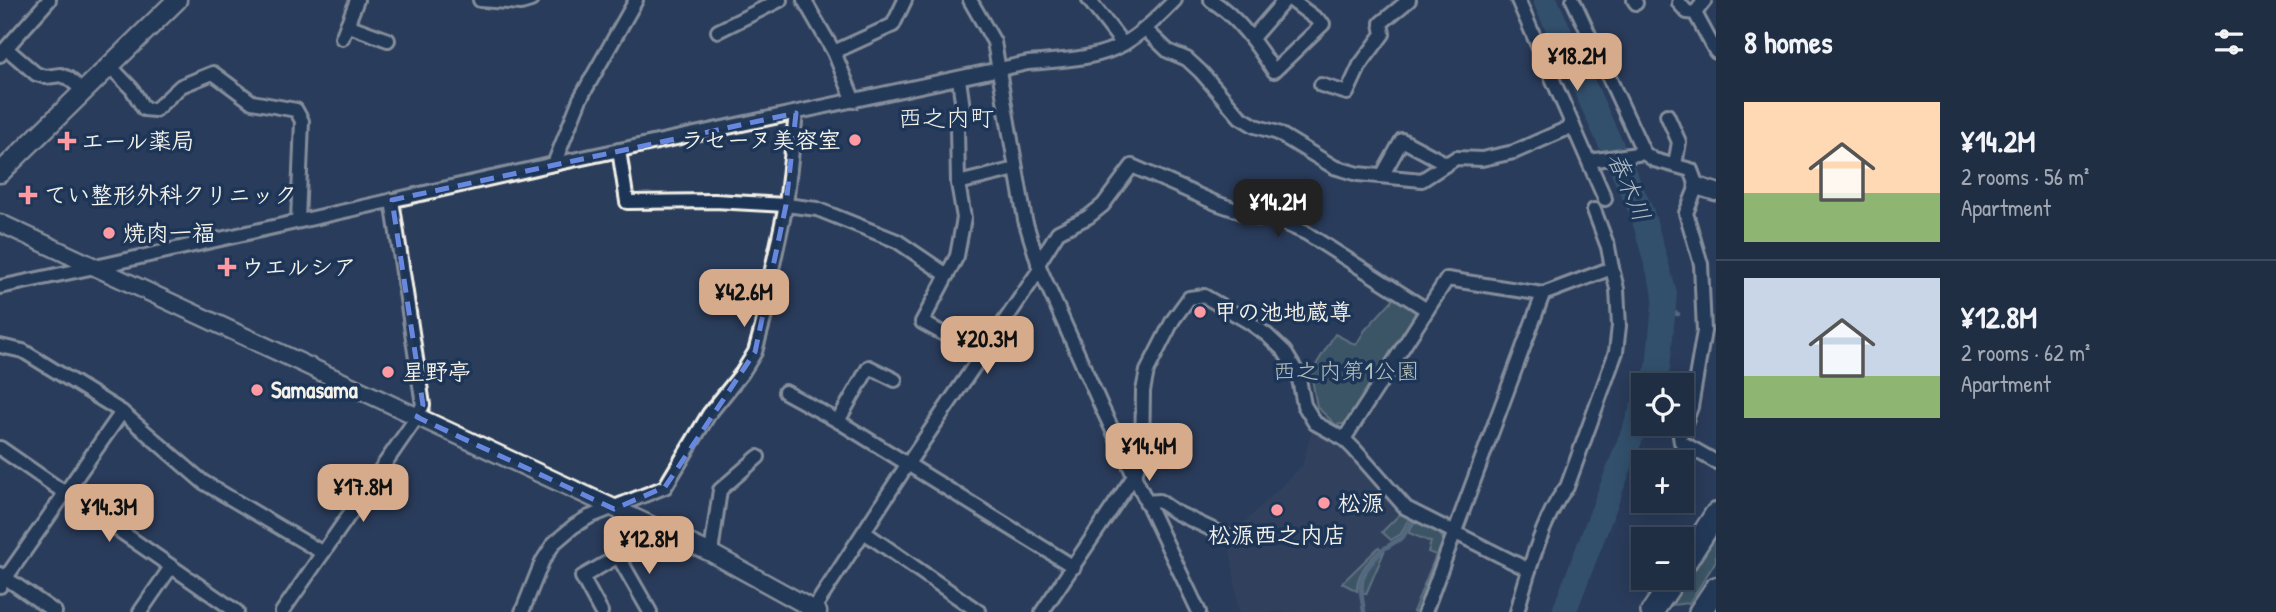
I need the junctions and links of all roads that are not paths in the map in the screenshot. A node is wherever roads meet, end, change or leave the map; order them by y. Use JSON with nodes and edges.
{"nodes":[{"id":1,"x":48,"y":0,"type":"edge"},
{"id":2,"x":177,"y":0,"type":"edge"},
{"id":3,"x":357,"y":0,"type":"edge"},
{"id":4,"x":480,"y":0,"type":"edge"},
{"id":5,"x":531,"y":0,"type":"edge"},
{"id":6,"x":636,"y":0,"type":"edge"},
{"id":7,"x":780,"y":0,"type":"edge"},
{"id":8,"x":804,"y":0,"type":"edge"},
{"id":9,"x":905,"y":0,"type":"edge"},
{"id":10,"x":970,"y":0,"type":"edge"},
{"id":11,"x":1090,"y":0,"type":"edge"},
{"id":12,"x":1175,"y":0,"type":"edge"},
{"id":13,"x":1211,"y":0,"type":"edge"},
{"id":14,"x":1285,"y":0,"type":"edge"},
{"id":15,"x":1291,"y":0,"type":"edge"},
{"id":16,"x":1409,"y":0,"type":"edge"},
{"id":17,"x":1518,"y":0,"type":"edge"},
{"id":18,"x":1573,"y":0,"type":"edge"},
{"id":19,"x":1705,"y":0,"type":"edge"},
{"id":20,"x":1679,"y":3,"type":"dead end"},
{"id":21,"x":1695,"y":13,"type":"junction"},
{"id":22,"x":347,"y":25,"type":"junction"},
{"id":23,"x":1145,"y":29,"type":"junction"},
{"id":24,"x":718,"y":31,"type":"dead end"},
{"id":25,"x":342,"y":38,"type":"dead end"},
{"id":26,"x":1252,"y":38,"type":"junction"},
{"id":27,"x":388,"y":40,"type":"dead end"},
{"id":28,"x":1123,"y":44,"type":"junction"},
{"id":29,"x":4,"y":52,"type":"edge"},
{"id":30,"x":834,"y":52,"type":"junction"},
{"id":31,"x":1716,"y":52,"type":"edge"},
{"id":32,"x":110,"y":66,"type":"junction"},
{"id":33,"x":999,"y":71,"type":"junction"},
{"id":34,"x":959,"y":79,"type":"junction"},
{"id":35,"x":1321,"y":85,"type":"dead end"},
{"id":36,"x":84,"y":91,"type":"junction"},
{"id":37,"x":854,"y":101,"type":"junction"},
{"id":38,"x":796,"y":113,"type":"junction"},
{"id":39,"x":1667,"y":115,"type":"dead end"},
{"id":40,"x":1573,"y":126,"type":"junction"},
{"id":41,"x":619,"y":150,"type":"junction"},
{"id":42,"x":1640,"y":153,"type":"junction"},
{"id":43,"x":1593,"y":160,"type":"junction"},
{"id":44,"x":554,"y":164,"type":"junction"},
{"id":45,"x":1447,"y":164,"type":"junction"},
{"id":46,"x":1675,"y":165,"type":"junction"},
{"id":47,"x":1016,"y":169,"type":"junction"},
{"id":48,"x":0,"y":173,"type":"edge"},
{"id":49,"x":1382,"y":176,"type":"junction"},
{"id":50,"x":958,"y":183,"type":"junction"},
{"id":51,"x":1697,"y":186,"type":"junction"},
{"id":52,"x":1716,"y":192,"type":"edge"},
{"id":53,"x":1605,"y":199,"type":"dead end"},
{"id":54,"x":393,"y":200,"type":"junction"},
{"id":55,"x":786,"y":205,"type":"junction"},
{"id":56,"x":1594,"y":210,"type":"dead end"},
{"id":57,"x":298,"y":221,"type":"junction"},
{"id":58,"x":0,"y":223,"type":"edge"},
{"id":59,"x":95,"y":267,"type":"junction"},
{"id":60,"x":1039,"y":267,"type":"junction"},
{"id":61,"x":1612,"y":268,"type":"junction"},
{"id":62,"x":947,"y":275,"type":"junction"},
{"id":63,"x":0,"y":287,"type":"edge"},
{"id":64,"x":1543,"y":295,"type":"junction"},
{"id":65,"x":1427,"y":310,"type":"junction"},
{"id":66,"x":0,"y":346,"type":"edge"},
{"id":67,"x":982,"y":355,"type":"junction"},
{"id":68,"x":895,"y":380,"type":"dead end"},
{"id":69,"x":785,"y":392,"type":"dead end"},
{"id":70,"x":122,"y":412,"type":"junction"},
{"id":71,"x":417,"y":417,"type":"junction"},
{"id":72,"x":838,"y":421,"type":"junction"},
{"id":73,"x":1344,"y":439,"type":"junction"},
{"id":74,"x":0,"y":448,"type":"edge"},
{"id":75,"x":758,"y":457,"type":"dead end"},
{"id":76,"x":1716,"y":463,"type":"edge"},
{"id":77,"x":907,"y":465,"type":"junction"},
{"id":78,"x":1134,"y":476,"type":"junction"},
{"id":79,"x":65,"y":493,"type":"junction"},
{"id":80,"x":1146,"y":502,"type":"junction"},
{"id":81,"x":614,"y":509,"type":"junction"},
{"id":82,"x":1716,"y":514,"type":"edge"},
{"id":83,"x":647,"y":523,"type":"junction"},
{"id":84,"x":864,"y":532,"type":"junction"},
{"id":85,"x":1455,"y":532,"type":"junction"},
{"id":86,"x":1226,"y":536,"type":"dead end"},
{"id":87,"x":1694,"y":548,"type":"edge"},
{"id":88,"x":323,"y":553,"type":"junction"},
{"id":89,"x":711,"y":553,"type":"junction"},
{"id":90,"x":618,"y":556,"type":"junction"},
{"id":91,"x":172,"y":567,"type":"junction"},
{"id":92,"x":1074,"y":567,"type":"junction"},
{"id":93,"x":1529,"y":569,"type":"junction"},
{"id":94,"x":2,"y":579,"type":"edge"},
{"id":95,"x":1716,"y":588,"type":"edge"},
{"id":96,"x":1667,"y":590,"type":"edge"},
{"id":97,"x":816,"y":611,"type":"edge"},
{"id":98,"x":55,"y":612,"type":"edge"},
{"id":99,"x":140,"y":612,"type":"edge"},
{"id":100,"x":237,"y":612,"type":"edge"},
{"id":101,"x":282,"y":612,"type":"edge"},
{"id":102,"x":522,"y":612,"type":"edge"},
{"id":103,"x":601,"y":612,"type":"edge"},
{"id":104,"x":650,"y":612,"type":"edge"},
{"id":105,"x":979,"y":612,"type":"edge"},
{"id":106,"x":1042,"y":612,"type":"edge"},
{"id":107,"x":1199,"y":612,"type":"edge"},
{"id":108,"x":1425,"y":612,"type":"edge"},
{"id":109,"x":1517,"y":612,"type":"edge"},
{"id":110,"x":1652,"y":612,"type":"edge"},
{"id":111,"x":1700,"y":612,"type":"edge"}],
"edges":[{"from":1,"to":29,"type":"street"},
{"from":2,"to":32,"type":"main road"},
{"from":3,"to":22,"type":"street"},
{"from":4,"to":5,"type":"street"},
{"from":6,"to":44,"type":"street"},
{"from":7,"to":24,"type":"street"},
{"from":8,"to":30,"type":"street"},
{"from":9,"to":30,"type":"street"},
{"from":10,"to":33,"type":"street"},
{"from":11,"to":28,"type":"street"},
{"from":12,"to":23,"type":"street"},
{"from":13,"to":26,"type":"street"},
{"from":14,"to":26,"type":"street"},
{"from":15,"to":26,"type":"street"},
{"from":16,"to":35,"type":"street"},
{"from":17,"to":40,"type":"street"},
{"from":18,"to":42,"type":"street"},
{"from":19,"to":21,"type":"street"},
{"from":20,"to":21,"type":"street"},
{"from":21,"to":31,"type":"street"},
{"from":22,"to":25,"type":"street"},
{"from":22,"to":27,"type":"street"},
{"from":23,"to":28,"type":"street"},
{"from":23,"to":49,"type":"street"},
{"from":28,"to":33,"type":"street"},
{"from":29,"to":36,"type":"street"},
{"from":30,"to":37,"type":"street"},
{"from":32,"to":36,"type":"main road"},
{"from":32,"to":57,"type":"street"},
{"from":33,"to":34,"type":"street"},
{"from":33,"to":47,"type":"street"},
{"from":34,"to":37,"type":"street"},
{"from":34,"to":50,"type":"street"},
{"from":36,"to":48,"type":"main road"},
{"from":37,"to":38,"type":"street"},
{"from":38,"to":41,"type":"street"},
{"from":38,"to":55,"type":"street"},
{"from":39,"to":46,"type":"street"},
{"from":40,"to":43,"type":"street"},
{"from":40,"to":45,"type":"street"},
{"from":41,"to":44,"type":"street"},
{"from":41,"to":55,"type":"street"},
{"from":42,"to":43,"type":"street"},
{"from":42,"to":46,"type":"street"},
{"from":43,"to":53,"type":"street"},
{"from":44,"to":54,"type":"street"},
{"from":45,"to":49,"type":"street"},
{"from":45,"to":49,"type":"street"},
{"from":46,"to":51,"type":"street"},
{"from":47,"to":50,"type":"street"},
{"from":47,"to":60,"type":"street"},
{"from":50,"to":62,"type":"street"},
{"from":51,"to":52,"type":"street"},
{"from":51,"to":76,"type":"street"},
{"from":54,"to":57,"type":"street"},
{"from":54,"to":71,"type":"street"},
{"from":55,"to":62,"type":"street"},
{"from":55,"to":81,"type":"street"},
{"from":56,"to":61,"type":"street"},
{"from":57,"to":59,"type":"street"},
{"from":58,"to":59,"type":"street"},
{"from":59,"to":63,"type":"street"},
{"from":59,"to":71,"type":"street"},
{"from":60,"to":65,"type":"street"},
{"from":60,"to":67,"type":"street"},
{"from":60,"to":78,"type":"street"},
{"from":61,"to":64,"type":"street"},
{"from":61,"to":93,"type":"street"},
{"from":62,"to":67,"type":"street"},
{"from":64,"to":65,"type":"street"},
{"from":64,"to":85,"type":"street"},
{"from":65,"to":73,"type":"street"},
{"from":66,"to":70,"type":"street"},
{"from":67,"to":77,"type":"street"},
{"from":68,"to":72,"type":"street"},
{"from":69,"to":72,"type":"street"},
{"from":70,"to":79,"type":"street"},
{"from":70,"to":88,"type":"street"},
{"from":71,"to":81,"type":"street"},
{"from":71,"to":88,"type":"street"},
{"from":72,"to":77,"type":"street"},
{"from":73,"to":78,"type":"street"},
{"from":73,"to":85,"type":"street"},
{"from":74,"to":79,"type":"street"},
{"from":75,"to":89,"type":"street"},
{"from":77,"to":84,"type":"street"},
{"from":77,"to":92,"type":"street"},
{"from":78,"to":80,"type":"street"},
{"from":78,"to":92,"type":"street"},
{"from":79,"to":91,"type":"street"},
{"from":79,"to":94,"type":"street"},
{"from":80,"to":86,"type":"street"},
{"from":80,"to":107,"type":"street"},
{"from":81,"to":83,"type":"street"},
{"from":81,"to":102,"type":"street"},
{"from":82,"to":87,"type":"highway"},
{"from":83,"to":89,"type":"street"},
{"from":83,"to":90,"type":"street"},
{"from":84,"to":97,"type":"street"},
{"from":84,"to":105,"type":"street"},
{"from":85,"to":93,"type":"street"},
{"from":85,"to":108,"type":"street"},
{"from":88,"to":101,"type":"street"},
{"from":89,"to":97,"type":"street"},
{"from":90,"to":103,"type":"street"},
{"from":90,"to":104,"type":"street"},
{"from":91,"to":99,"type":"street"},
{"from":91,"to":100,"type":"street"},
{"from":92,"to":106,"type":"street"},
{"from":93,"to":109,"type":"street"},
{"from":94,"to":98,"type":"street"},
{"from":95,"to":111,"type":"highway"},
{"from":96,"to":110,"type":"highway"}]}
